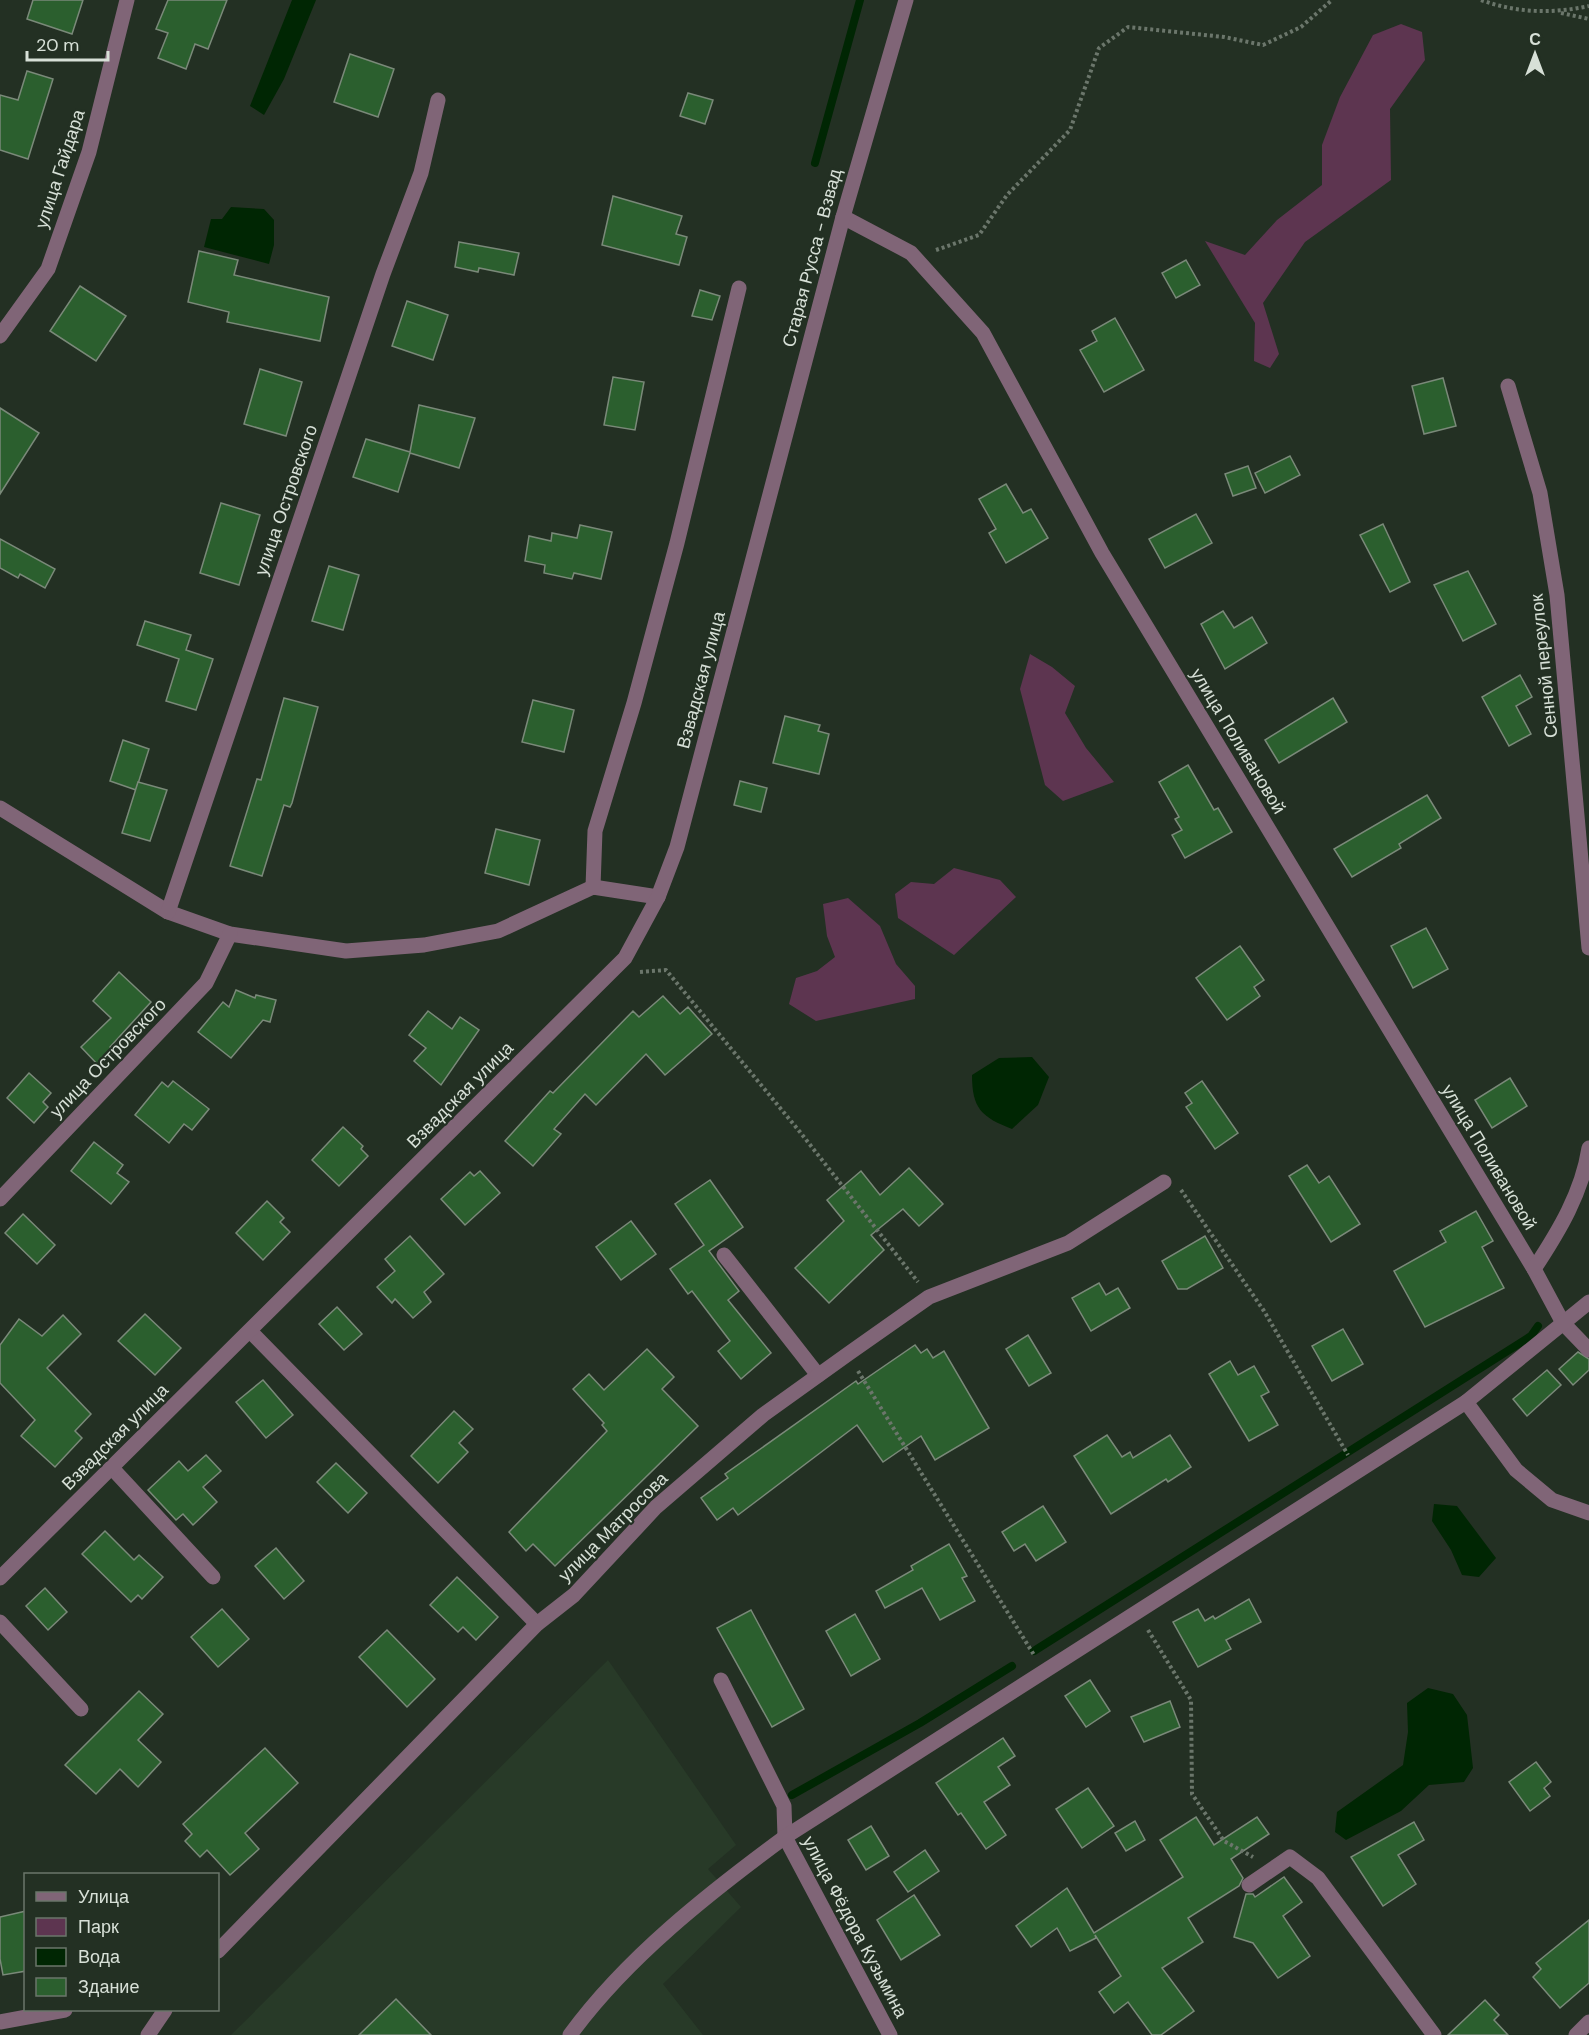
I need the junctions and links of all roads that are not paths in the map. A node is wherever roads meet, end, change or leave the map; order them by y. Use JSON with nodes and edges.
{"nodes":[{"id":1,"x":127,"y":0,"type":"edge"},
{"id":2,"x":906,"y":0,"type":"edge"},
{"id":3,"x":438,"y":100,"type":"dead end"},
{"id":4,"x":843,"y":217,"type":"junction"},
{"id":5,"x":739,"y":288,"type":"dead end"},
{"id":6,"x":0,"y":336,"type":"edge"},
{"id":7,"x":1508,"y":386,"type":"dead end"},
{"id":8,"x":761,"y":528,"type":"joint"},
{"id":9,"x":0,"y":808,"type":"edge"},
{"id":10,"x":593,"y":887,"type":"junction"},
{"id":11,"x":658,"y":897,"type":"junction"},
{"id":12,"x":168,"y":912,"type":"junction"},
{"id":13,"x":230,"y":934,"type":"junction"},
{"id":14,"x":1589,"y":948,"type":"edge"},
{"id":15,"x":1589,"y":1148,"type":"edge"},
{"id":16,"x":1164,"y":1182,"type":"road end"},
{"id":17,"x":0,"y":1199,"type":"edge"},
{"id":18,"x":724,"y":1255,"type":"dead end"},
{"id":19,"x":1534,"y":1269,"type":"junction"},
{"id":20,"x":1589,"y":1302,"type":"edge"},
{"id":21,"x":1563,"y":1323,"type":"junction"},
{"id":22,"x":250,"y":1331,"type":"junction"},
{"id":23,"x":1589,"y":1350,"type":"edge"},
{"id":24,"x":818,"y":1376,"type":"junction"},
{"id":25,"x":1466,"y":1402,"type":"junction"},
{"id":26,"x":112,"y":1468,"type":"junction"},
{"id":27,"x":1589,"y":1514,"type":"edge"},
{"id":28,"x":213,"y":1577,"type":"dead end"},
{"id":29,"x":0,"y":1578,"type":"edge"},
{"id":30,"x":0,"y":1622,"type":"edge"},
{"id":31,"x":537,"y":1624,"type":"junction"},
{"id":32,"x":721,"y":1680,"type":"dead end"},
{"id":33,"x":81,"y":1709,"type":"dead end"},
{"id":34,"x":785,"y":1837,"type":"junction"},
{"id":35,"x":1250,"y":1885,"type":"dead end"},
{"id":36,"x":219,"y":1950,"type":"edge"},
{"id":37,"x":60,"y":2011,"type":"edge"},
{"id":38,"x":164,"y":2011,"type":"edge"},
{"id":39,"x":0,"y":2022,"type":"edge"},
{"id":40,"x":1589,"y":2022,"type":"edge"},
{"id":41,"x":148,"y":2035,"type":"edge"},
{"id":42,"x":570,"y":2035,"type":"edge"},
{"id":43,"x":890,"y":2035,"type":"edge"},
{"id":44,"x":1434,"y":2035,"type":"edge"},
{"id":45,"x":1576,"y":2035,"type":"edge"}],
"edges":[{"from":1,"to":6,"type":"street","name":"улица Гайдара"},
{"from":2,"to":4,"type":"street","name":"Старая Русса - Взвад"},
{"from":3,"to":12,"type":"street","name":"улица Островского"},
{"from":4,"to":8,"type":"street","name":"Старая Русса - Взвад"},
{"from":4,"to":19,"type":"street","name":"улица Поливановой"},
{"from":5,"to":10,"type":"street"},
{"from":7,"to":14,"type":"street","name":"Сенной переулок"},
{"from":8,"to":11,"type":"street","name":"Взвадская улица"},
{"from":9,"to":12,"type":"street"},
{"from":10,"to":11,"type":"street"},
{"from":10,"to":13,"type":"street"},
{"from":11,"to":22,"type":"street","name":"Взвадская улица"},
{"from":12,"to":13,"type":"street"},
{"from":13,"to":17,"type":"street","name":"улица Островского"},
{"from":15,"to":19,"type":"street"},
{"from":16,"to":24,"type":"street","name":"улица Матросова"},
{"from":18,"to":24,"type":"street"},
{"from":19,"to":21,"type":"street","name":"улица Поливановой"},
{"from":20,"to":21,"type":"street"},
{"from":21,"to":23,"type":"street","name":"улица Поливановой"},
{"from":21,"to":25,"type":"street"},
{"from":22,"to":26,"type":"street","name":"Взвадская улица"},
{"from":22,"to":31,"type":"street"},
{"from":24,"to":31,"type":"street","name":"улица Матросова"},
{"from":25,"to":27,"type":"street"},
{"from":25,"to":34,"type":"street"},
{"from":26,"to":28,"type":"street"},
{"from":26,"to":29,"type":"street","name":"Взвадская улица"},
{"from":30,"to":33,"type":"street"},
{"from":31,"to":36,"type":"street","name":"улица Матросова"},
{"from":32,"to":34,"type":"street"},
{"from":34,"to":42,"type":"street"},
{"from":34,"to":43,"type":"street","name":"улица Фёдора Кузьмина"},
{"from":35,"to":44,"type":"street"},
{"from":37,"to":39,"type":"street"},
{"from":38,"to":41,"type":"street"},
{"from":40,"to":45,"type":"street"}]}
